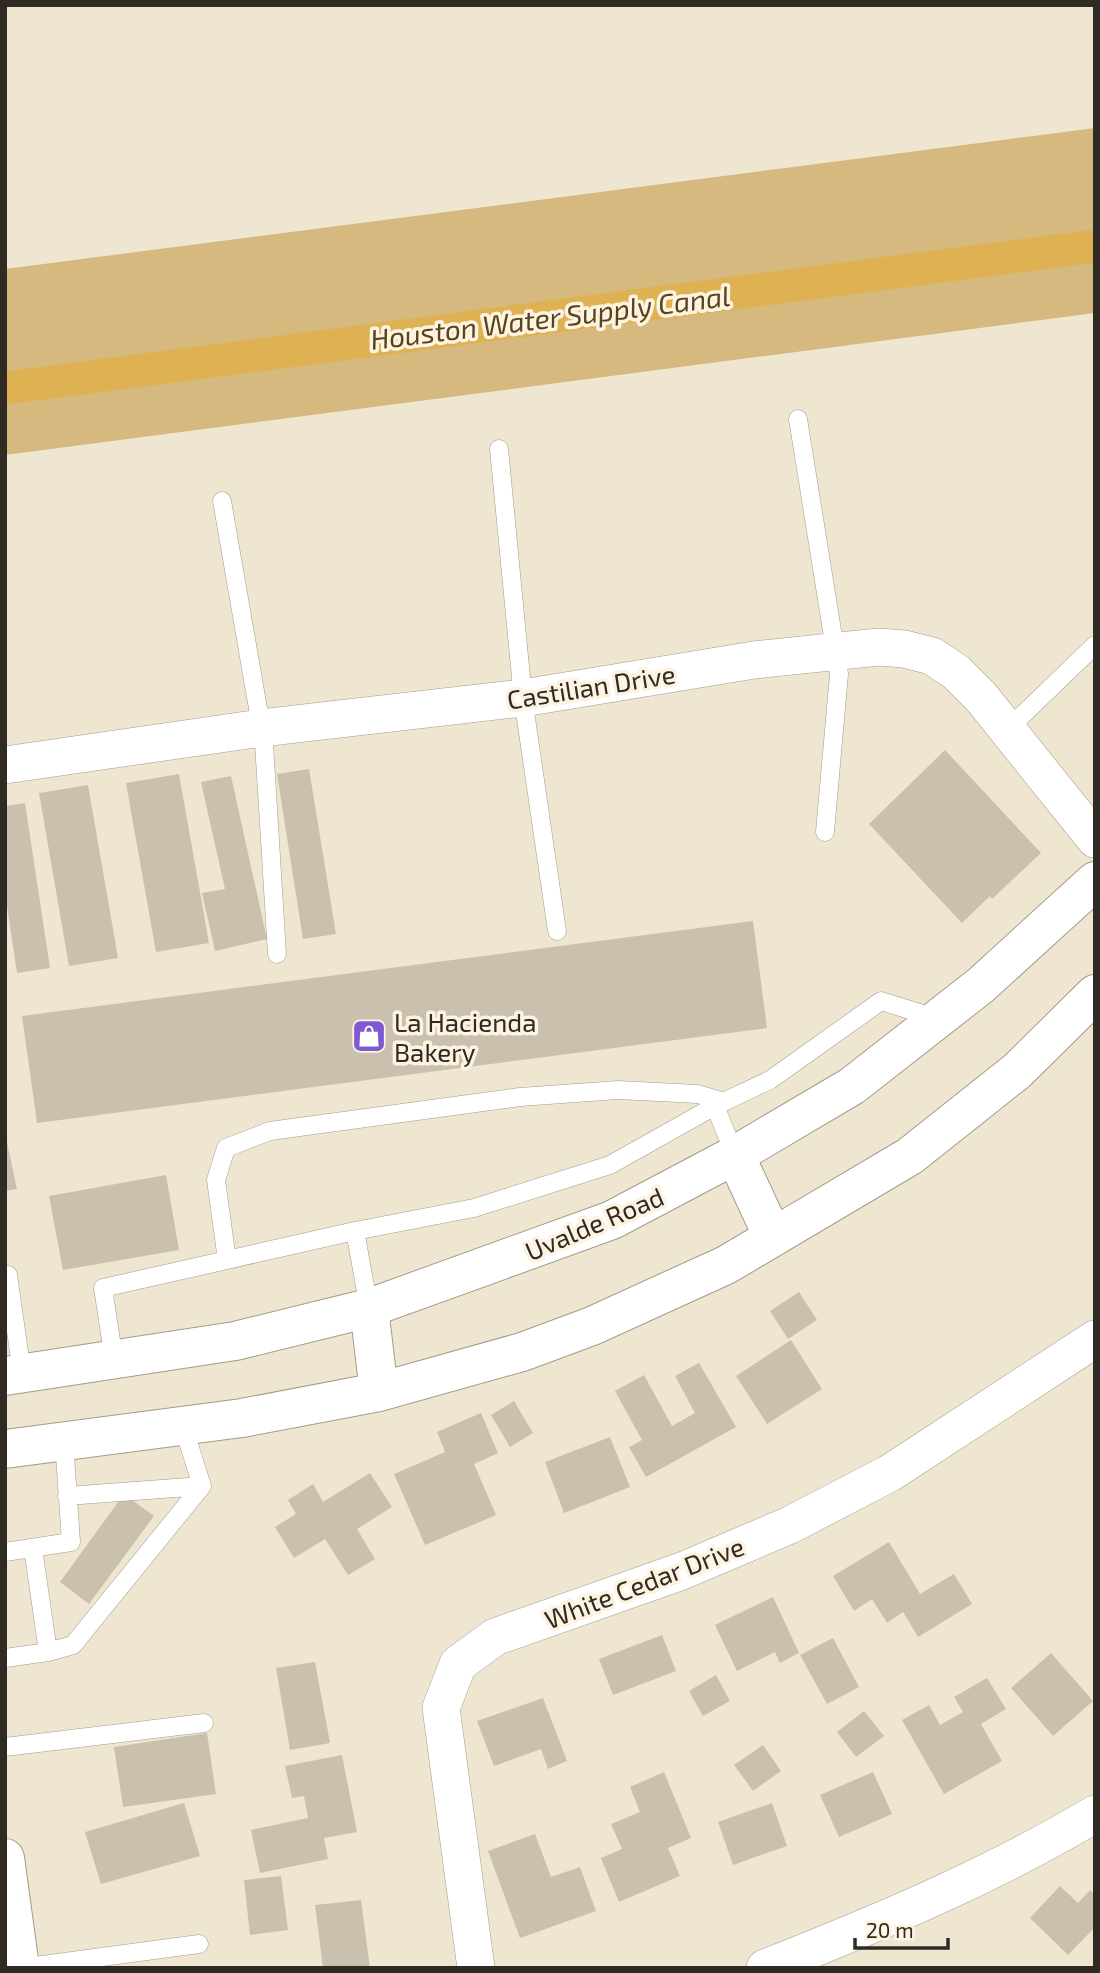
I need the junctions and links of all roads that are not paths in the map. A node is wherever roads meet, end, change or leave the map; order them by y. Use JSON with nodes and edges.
{"nodes":[{"id":1,"x":798,"y":419,"type":"dead end"},
{"id":2,"x":499,"y":449,"type":"dead end"},
{"id":3,"x":222,"y":501,"type":"dead end"},
{"id":4,"x":1095,"y":645,"type":"edge"},
{"id":5,"x":835,"y":650,"type":"junction"},
{"id":6,"x":523,"y":698,"type":"junction"},
{"id":7,"x":261,"y":728,"type":"junction"},
{"id":8,"x":1008,"y":729,"type":"junction"},
{"id":9,"x":5,"y":765,"type":"edge"},
{"id":10,"x":825,"y":832,"type":"dead end"},
{"id":11,"x":1095,"y":839,"type":"edge"},
{"id":12,"x":1095,"y":881,"type":"edge"},
{"id":13,"x":557,"y":930,"type":"dead end"},
{"id":14,"x":277,"y":954,"type":"dead end"},
{"id":15,"x":1095,"y":994,"type":"edge"},
{"id":16,"x":939,"y":1018,"type":"junction"},
{"id":17,"x":720,"y":1104,"type":"junction"},
{"id":18,"x":736,"y":1155,"type":"junction"},
{"id":19,"x":355,"y":1231,"type":"junction"},
{"id":20,"x":773,"y":1237,"type":"junction"},
{"id":21,"x":227,"y":1260,"type":"junction"},
{"id":22,"x":5,"y":1275,"type":"edge"},
{"id":23,"x":369,"y":1308,"type":"junction"},
{"id":24,"x":1095,"y":1339,"type":"edge"},
{"id":25,"x":114,"y":1360,"type":"junction"},
{"id":26,"x":14,"y":1375,"type":"edge"},
{"id":27,"x":379,"y":1392,"type":"junction"},
{"id":28,"x":183,"y":1426,"type":"junction"},
{"id":29,"x":64,"y":1441,"type":"junction"},
{"id":30,"x":5,"y":1449,"type":"edge"},
{"id":31,"x":202,"y":1486,"type":"junction"},
{"id":32,"x":68,"y":1496,"type":"junction"},
{"id":33,"x":33,"y":1548,"type":"junction"},
{"id":34,"x":5,"y":1552,"type":"edge"},
{"id":35,"x":48,"y":1652,"type":"junction"},
{"id":36,"x":5,"y":1658,"type":"edge"},
{"id":37,"x":204,"y":1723,"type":"dead end"},
{"id":38,"x":5,"y":1747,"type":"edge"},
{"id":39,"x":1095,"y":1814,"type":"edge"},
{"id":40,"x":5,"y":1858,"type":"edge"},
{"id":41,"x":199,"y":1944,"type":"dead end"},
{"id":42,"x":20,"y":1968,"type":"edge"},
{"id":43,"x":477,"y":1968,"type":"edge"},
{"id":44,"x":765,"y":1968,"type":"edge"}],
"edges":[{"from":1,"to":5,"type":"lane"},
{"from":2,"to":6,"type":"lane"},
{"from":3,"to":7,"type":"lane"},
{"from":4,"to":8,"type":"lane"},
{"from":5,"to":6,"type":"street","name":"Castilian Drive"},
{"from":5,"to":8,"type":"street","name":"Castilian Drive"},
{"from":5,"to":10,"type":"lane"},
{"from":6,"to":7,"type":"street","name":"Castilian Drive"},
{"from":6,"to":13,"type":"lane"},
{"from":7,"to":9,"type":"street","name":"Castilian Drive"},
{"from":7,"to":14,"type":"lane"},
{"from":8,"to":11,"type":"street","name":"Castilian Drive"},
{"from":12,"to":16,"type":"main road","name":"Uvalde Road"},
{"from":15,"to":20,"type":"main road"},
{"from":16,"to":17,"type":"lane"},
{"from":16,"to":18,"type":"main road","name":"Uvalde Road"},
{"from":17,"to":18,"type":"lane"},
{"from":17,"to":19,"type":"lane"},
{"from":17,"to":21,"type":"lane"},
{"from":18,"to":20,"type":"main road"},
{"from":18,"to":23,"type":"main road","name":"Uvalde Road"},
{"from":19,"to":21,"type":"lane"},
{"from":19,"to":23,"type":"lane"},
{"from":20,"to":27,"type":"main road"},
{"from":21,"to":25,"type":"lane"},
{"from":22,"to":26,"type":"lane"},
{"from":23,"to":25,"type":"main road","name":"Uvalde Road"},
{"from":23,"to":27,"type":"main road"},
{"from":24,"to":43,"type":"street","name":"White Cedar Drive"},
{"from":25,"to":26,"type":"main road","name":"Uvalde Road"},
{"from":27,"to":28,"type":"main road"},
{"from":28,"to":29,"type":"main road"},
{"from":28,"to":31,"type":"lane"},
{"from":29,"to":30,"type":"main road"},
{"from":29,"to":32,"type":"lane"},
{"from":31,"to":32,"type":"lane"},
{"from":31,"to":35,"type":"lane"},
{"from":32,"to":33,"type":"lane"},
{"from":33,"to":34,"type":"lane"},
{"from":33,"to":35,"type":"lane"},
{"from":35,"to":36,"type":"lane"},
{"from":37,"to":38,"type":"lane"},
{"from":39,"to":44,"type":"street"},
{"from":40,"to":42,"type":"main road"},
{"from":41,"to":42,"type":"lane"}]}
